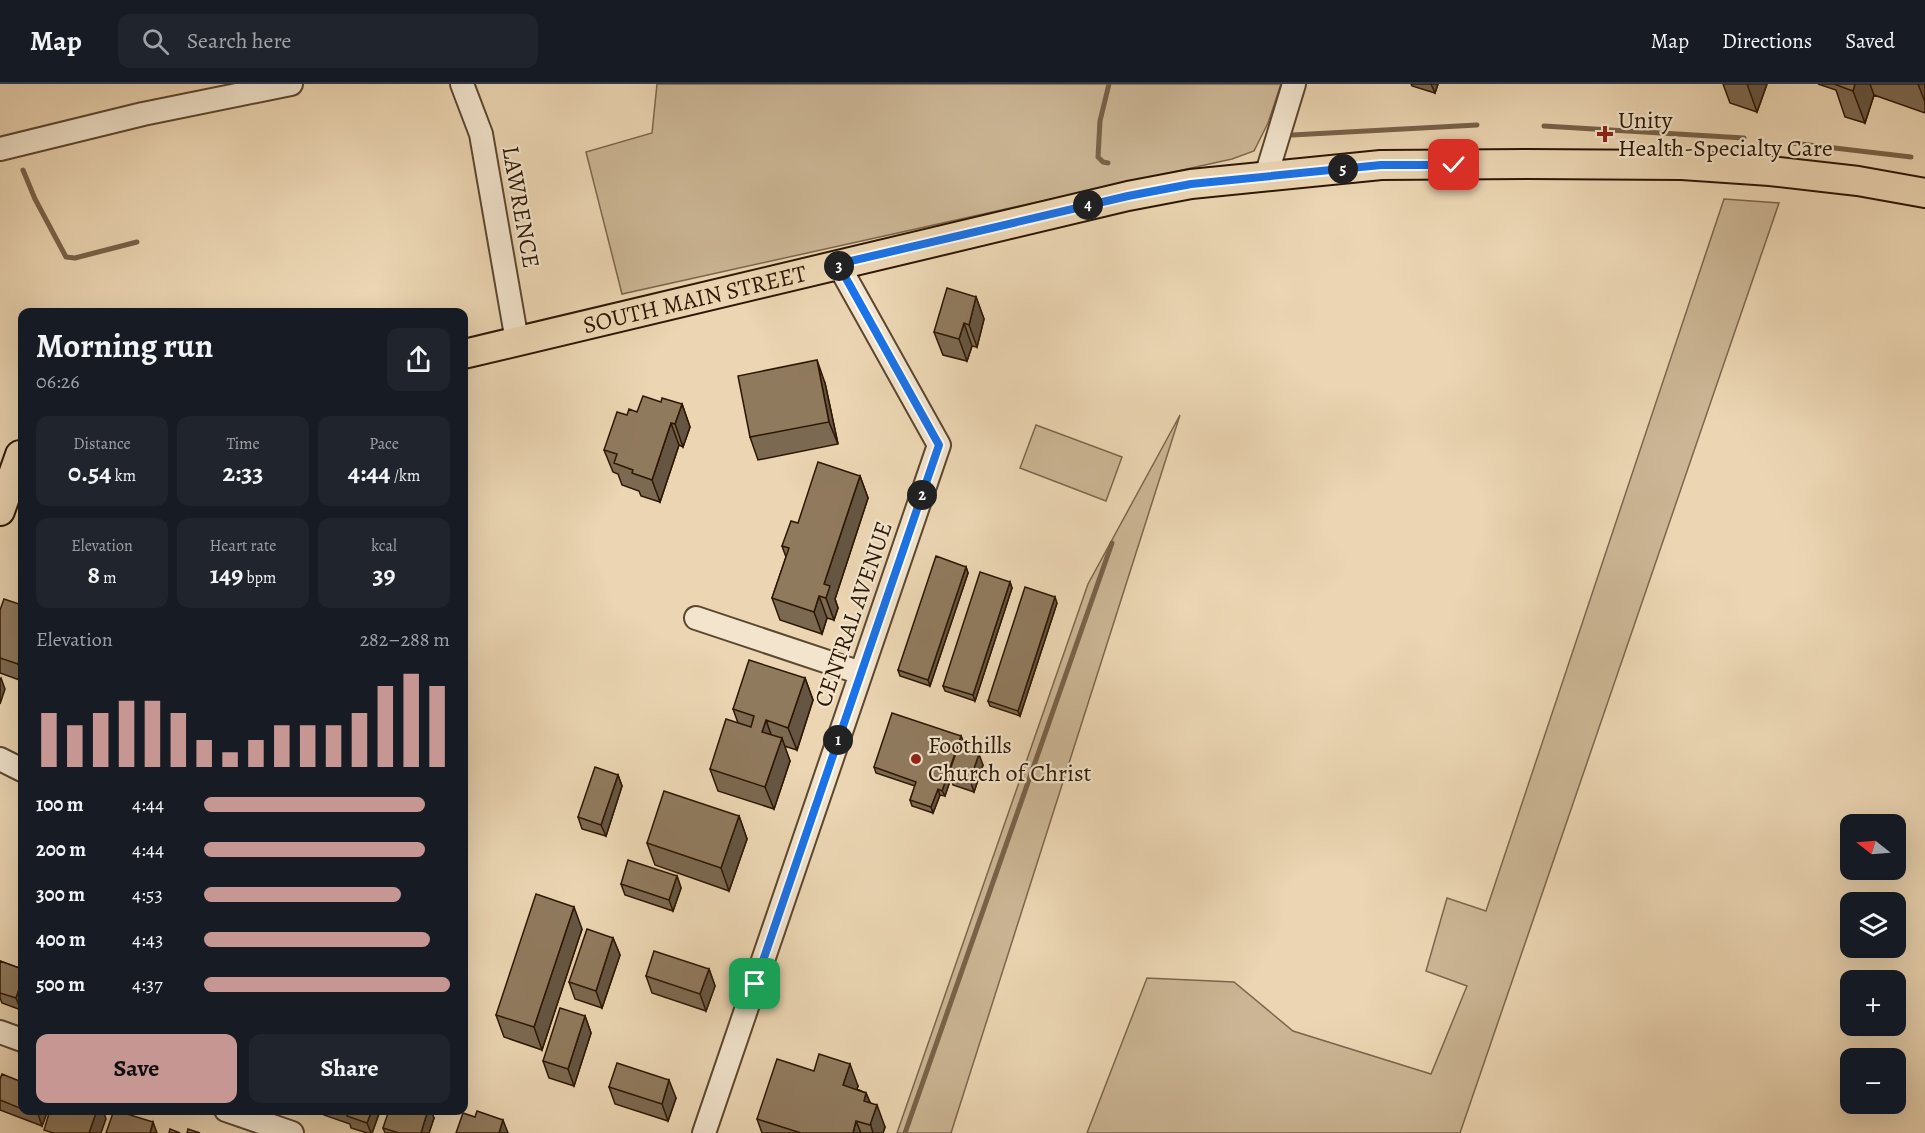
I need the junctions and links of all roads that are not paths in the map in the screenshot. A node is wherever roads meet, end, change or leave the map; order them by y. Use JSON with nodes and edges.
{"nodes":[{"id":1,"x":291,"y":84,"type":"edge"},
{"id":2,"x":462,"y":84,"type":"edge"},
{"id":3,"x":1294,"y":84,"type":"edge"},
{"id":4,"x":0,"y":149,"type":"edge"},
{"id":5,"x":1266,"y":176,"type":"junction"},
{"id":6,"x":1925,"y":193,"type":"edge"},
{"id":7,"x":838,"y":264,"type":"junction"},
{"id":8,"x":516,"y":341,"type":"junction"},
{"id":9,"x":468,"y":353,"type":"edge"},
{"id":10,"x":14,"y":455,"type":"edge"},
{"id":11,"x":0,"y":511,"type":"edge"},
{"id":12,"x":696,"y":618,"type":"dead end"},
{"id":13,"x":861,"y":673,"type":"junction"},
{"id":14,"x":0,"y":759,"type":"edge"},
{"id":15,"x":18,"y":768,"type":"edge"},
{"id":16,"x":0,"y":1032,"type":"edge"},
{"id":17,"x":18,"y":1039,"type":"edge"},
{"id":18,"x":240,"y":1115,"type":"edge"},
{"id":19,"x":292,"y":1133,"type":"edge"},
{"id":20,"x":704,"y":1133,"type":"edge"}],
"edges":[{"from":1,"to":4,"type":"street"},
{"from":2,"to":8,"type":"street","name":"LAWRENCE"},
{"from":3,"to":5,"type":"street"},
{"from":5,"to":6,"type":"main road","name":"SOUTH MAIN STREET"},
{"from":5,"to":7,"type":"main road","name":"SOUTH MAIN STREET"},
{"from":7,"to":8,"type":"main road","name":"SOUTH MAIN STREET"},
{"from":7,"to":13,"type":"street","name":"CENTRAL AVENUE"},
{"from":8,"to":9,"type":"main road","name":"SOUTH MAIN STREET"},
{"from":10,"to":11,"type":"main road"},
{"from":12,"to":13,"type":"street"},
{"from":13,"to":20,"type":"street","name":"CENTRAL AVENUE"},
{"from":14,"to":15,"type":"street"},
{"from":16,"to":17,"type":"street"},
{"from":18,"to":19,"type":"street"}]}
